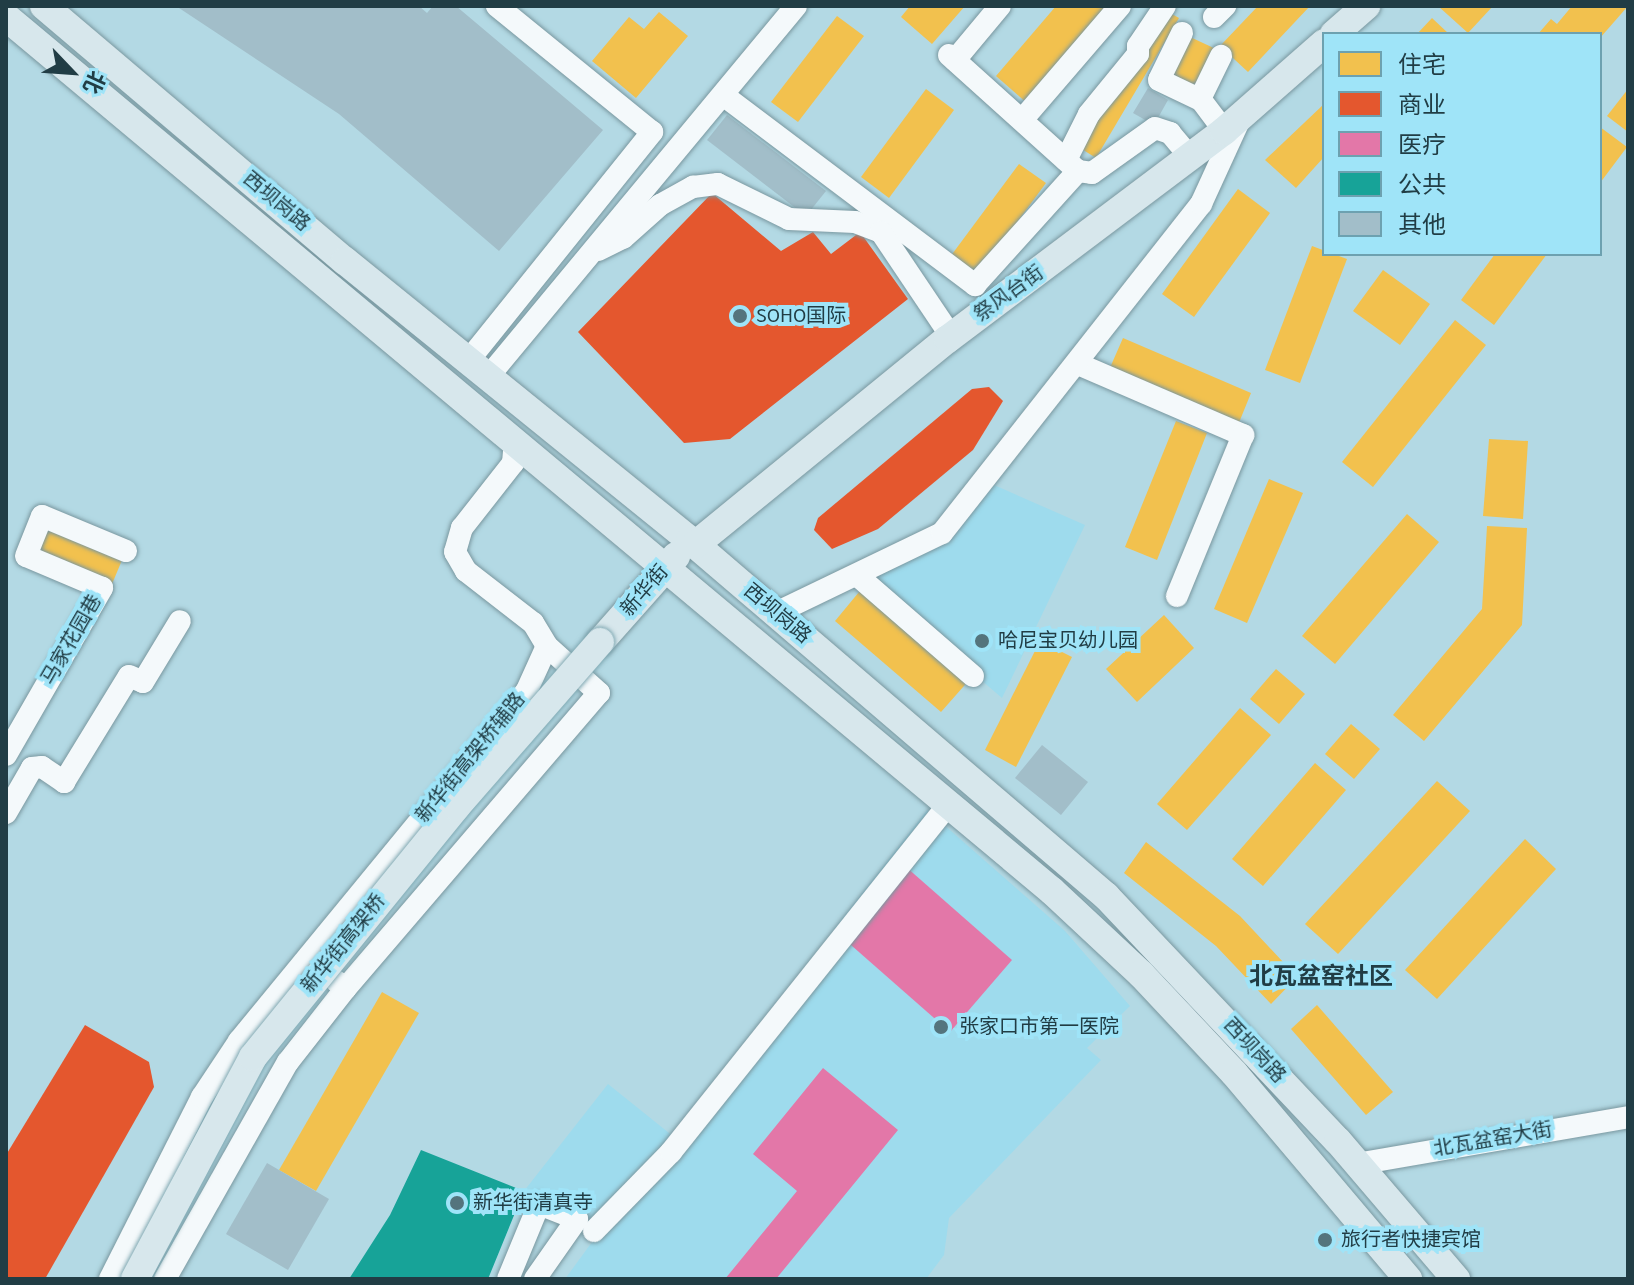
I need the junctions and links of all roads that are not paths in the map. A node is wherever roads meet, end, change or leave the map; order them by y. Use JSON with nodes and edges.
{"nodes":[{"id":1,"x":44,"y":6,"type":"edge"},
{"id":2,"x":497,"y":6,"type":"edge"},
{"id":3,"x":796,"y":6,"type":"edge"},
{"id":4,"x":1000,"y":6,"type":"edge"},
{"id":5,"x":1120,"y":6,"type":"edge"},
{"id":6,"x":1165,"y":6,"type":"edge"},
{"id":7,"x":6,"y":17,"type":"edge"},
{"id":8,"x":1182,"y":33,"type":"dead end"},
{"id":9,"x":1322,"y":45,"type":"edge"},
{"id":10,"x":1221,"y":56,"type":"dead end"},
{"id":11,"x":723,"y":95,"type":"junction"},
{"id":12,"x":1200,"y":99,"type":"junction"},
{"id":13,"x":1022,"y":120,"type":"junction"},
{"id":14,"x":1233,"y":123,"type":"junction"},
{"id":15,"x":1190,"y":157,"type":"junction"},
{"id":16,"x":1072,"y":166,"type":"junction"},
{"id":17,"x":590,"y":254,"type":"junction"},
{"id":18,"x":951,"y":336,"type":"junction"},
{"id":19,"x":1078,"y":364,"type":"junction"},
{"id":20,"x":478,"y":369,"type":"junction"},
{"id":21,"x":515,"y":442,"type":"junction"},
{"id":22,"x":695,"y":544,"type":"junction"},
{"id":23,"x":126,"y":551,"type":"dead end"},
{"id":24,"x":670,"y":572,"type":"junction"},
{"id":25,"x":859,"y":577,"type":"junction"},
{"id":26,"x":1177,"y":596,"type":"dead end"},
{"id":27,"x":776,"y":613,"type":"junction"},
{"id":28,"x":180,"y":621,"type":"dead end"},
{"id":29,"x":547,"y":646,"type":"junction"},
{"id":30,"x":605,"y":646,"type":"junction"},
{"id":31,"x":973,"y":676,"type":"dead end"},
{"id":32,"x":6,"y":755,"type":"edge"},
{"id":33,"x":949,"y":804,"type":"junction"},
{"id":34,"x":6,"y":813,"type":"edge"},
{"id":35,"x":309,"y":958,"type":"junction"},
{"id":36,"x":345,"y":989,"type":"junction"},
{"id":37,"x":1628,"y":1117,"type":"edge"},
{"id":38,"x":1357,"y":1164,"type":"junction"},
{"id":39,"x":1333,"y":1188,"type":"junction"},
{"id":40,"x":594,"y":1231,"type":"dead end"},
{"id":41,"x":110,"y":1279,"type":"edge"},
{"id":42,"x":135,"y":1279,"type":"edge"},
{"id":43,"x":149,"y":1279,"type":"edge"},
{"id":44,"x":165,"y":1279,"type":"edge"},
{"id":45,"x":508,"y":1279,"type":"edge"},
{"id":46,"x":535,"y":1279,"type":"edge"},
{"id":47,"x":1408,"y":1279,"type":"edge"},
{"id":48,"x":1456,"y":1279,"type":"edge"}],
"edges":[{"from":1,"to":20,"type":"main road","name":"西坝岗路"},
{"from":2,"to":20,"type":"street"},
{"from":3,"to":11,"type":"street"},
{"from":4,"to":13,"type":"street"},
{"from":5,"to":13,"type":"street"},
{"from":6,"to":16,"type":"street"},
{"from":7,"to":21,"type":"main road","name":"西坝岗路"},
{"from":8,"to":12,"type":"street"},
{"from":9,"to":14,"type":"main road","name":"祭风台街"},
{"from":10,"to":12,"type":"street"},
{"from":11,"to":16,"type":"street"},
{"from":11,"to":17,"type":"street"},
{"from":12,"to":14,"type":"street"},
{"from":13,"to":16,"type":"street"},
{"from":14,"to":15,"type":"main road","name":"祭风台街"},
{"from":14,"to":19,"type":"street"},
{"from":15,"to":16,"type":"street"},
{"from":15,"to":18,"type":"main road","name":"祭风台街"},
{"from":17,"to":18,"type":"street"},
{"from":17,"to":20,"type":"street"},
{"from":18,"to":22,"type":"main road","name":"祭风台街"},
{"from":19,"to":25,"type":"street"},
{"from":19,"to":26,"type":"street"},
{"from":20,"to":22,"type":"main road","name":"西坝岗路"},
{"from":21,"to":24,"type":"main road","name":"西坝岗路"},
{"from":21,"to":29,"type":"street"},
{"from":22,"to":24,"type":"main road","name":"新华街"},
{"from":22,"to":27,"type":"main road","name":"西坝岗路"},
{"from":23,"to":32,"type":"street","name":"马家花园巷"},
{"from":24,"to":30,"type":"main road","name":"新华街"},
{"from":24,"to":33,"type":"main road","name":"西坝岗路"},
{"from":25,"to":27,"type":"street"},
{"from":25,"to":31,"type":"street"},
{"from":27,"to":38,"type":"main road","name":"西坝岗路"},
{"from":28,"to":34,"type":"street"},
{"from":29,"to":35,"type":"street","name":"新华街高架桥辅路"},
{"from":29,"to":36,"type":"street"},
{"from":30,"to":42,"type":"main road","name":"新华街高架桥","bridge":true},
{"from":30,"to":43,"type":"main road","name":"新华街高架桥"},
{"from":33,"to":39,"type":"main road","name":"西坝岗路"},
{"from":33,"to":40,"type":"street"},
{"from":35,"to":36,"type":"street"},
{"from":35,"to":41,"type":"street","name":"新华街高架桥辅路"},
{"from":36,"to":44,"type":"street"},
{"from":37,"to":38,"type":"street","name":"北瓦盆窑大街"},
{"from":38,"to":39,"type":"main road"},
{"from":38,"to":48,"type":"main road","name":"西坝岗路"},
{"from":39,"to":47,"type":"main road","name":"西坝岗路"},
{"from":45,"to":46,"type":"street"}]}
